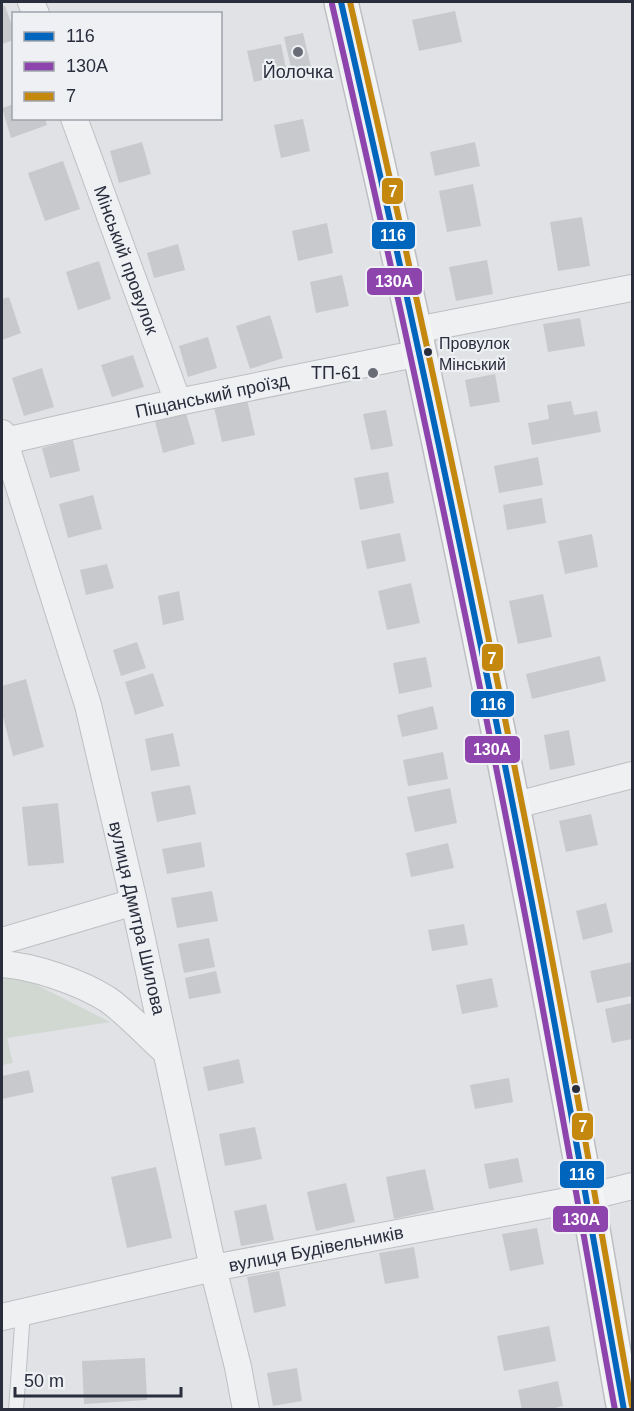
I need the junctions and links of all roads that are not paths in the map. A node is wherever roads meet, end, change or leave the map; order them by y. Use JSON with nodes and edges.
{"nodes":[{"id":1,"x":340,"y":2,"type":"edge"},
{"id":2,"x":75,"y":120,"type":"edge"},
{"id":3,"x":633,"y":288,"type":"edge"},
{"id":4,"x":418,"y":342,"type":"junction"},
{"id":5,"x":178,"y":402,"type":"junction"},
{"id":6,"x":3,"y":437,"type":"edge"},
{"id":7,"x":633,"y":775,"type":"edge"},
{"id":8,"x":512,"y":806,"type":"junction"},
{"id":9,"x":134,"y":902,"type":"junction"},
{"id":10,"x":2,"y":941,"type":"edge"},
{"id":11,"x":2,"y":964,"type":"edge"},
{"id":12,"x":166,"y":1052,"type":"junction"},
{"id":13,"x":633,"y":1186,"type":"edge"},
{"id":14,"x":588,"y":1197,"type":"junction"},
{"id":15,"x":213,"y":1268,"type":"junction"},
{"id":16,"x":12,"y":1315,"type":"edge"},
{"id":17,"x":16,"y":1410,"type":"edge"},
{"id":18,"x":246,"y":1410,"type":"edge"},
{"id":19,"x":624,"y":1410,"type":"edge"}],
"edges":[{"from":1,"to":4,"type":"main road"},
{"from":2,"to":5,"type":"street","name":"Мінський провулок"},
{"from":3,"to":4,"type":"street","name":"Піщанський проїзд"},
{"from":4,"to":5,"type":"street","name":"Піщанський проїзд"},
{"from":4,"to":8,"type":"main road"},
{"from":5,"to":6,"type":"street","name":"Піщанський проїзд"},
{"from":6,"to":9,"type":"street","name":"вулиця Дмитра Шилова"},
{"from":7,"to":8,"type":"street"},
{"from":8,"to":14,"type":"main road"},
{"from":9,"to":10,"type":"street"},
{"from":9,"to":12,"type":"street","name":"вулиця Дмитра Шилова"},
{"from":11,"to":12,"type":"street"},
{"from":12,"to":15,"type":"street","name":"вулиця Дмитра Шилова"},
{"from":13,"to":14,"type":"street","name":"вулиця Будівельників"},
{"from":14,"to":15,"type":"street","name":"вулиця Будівельників"},
{"from":14,"to":19,"type":"main road"},
{"from":15,"to":16,"type":"street","name":"вулиця Будівельників"},
{"from":15,"to":18,"type":"street","name":"вулиця Дмитра Шилова"},
{"from":16,"to":17,"type":"lane"}]}
